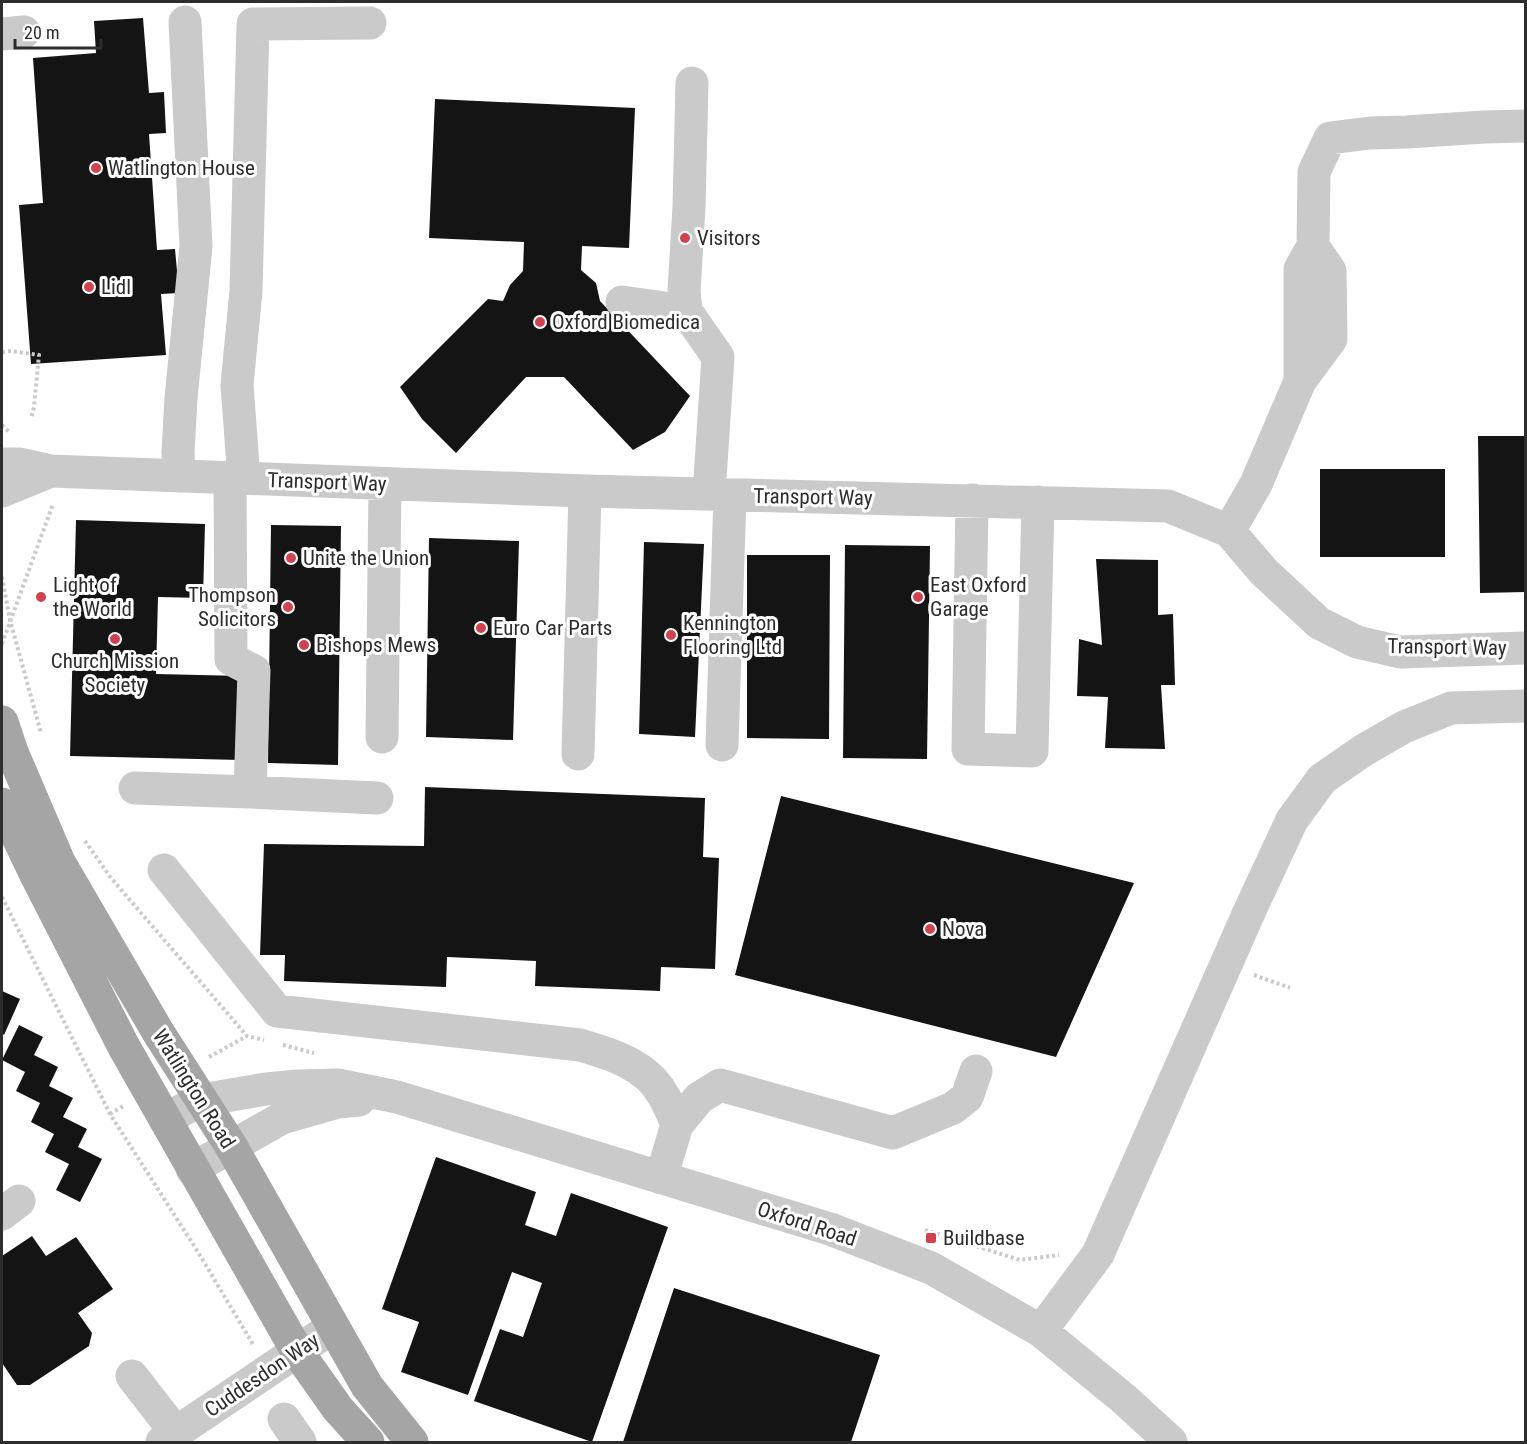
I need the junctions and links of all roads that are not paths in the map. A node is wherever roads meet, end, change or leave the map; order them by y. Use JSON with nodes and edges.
{"nodes":[{"id":1,"x":185,"y":22,"type":"dead end"},
{"id":2,"x":370,"y":23,"type":"dead end"},
{"id":3,"x":692,"y":83,"type":"dead end"},
{"id":4,"x":1526,"y":126,"type":"edge"},
{"id":5,"x":622,"y":302,"type":"dead end"},
{"id":6,"x":686,"y":311,"type":"junction"},
{"id":7,"x":2,"y":464,"type":"edge"},
{"id":8,"x":51,"y":471,"type":"junction"},
{"id":9,"x":179,"y":476,"type":"junction"},
{"id":10,"x":237,"y":478,"type":"junction"},
{"id":11,"x":385,"y":484,"type":"junction"},
{"id":12,"x":2,"y":491,"type":"edge"},
{"id":13,"x":585,"y":491,"type":"junction"},
{"id":14,"x":719,"y":494,"type":"junction"},
{"id":15,"x":972,"y":500,"type":"junction"},
{"id":16,"x":1038,"y":502,"type":"junction"},
{"id":17,"x":1229,"y":531,"type":"junction"},
{"id":18,"x":1526,"y":648,"type":"edge"},
{"id":19,"x":1526,"y":706,"type":"edge"},
{"id":20,"x":2,"y":722,"type":"edge"},
{"id":21,"x":382,"y":737,"type":"dead end"},
{"id":22,"x":722,"y":744,"type":"dead end"},
{"id":23,"x":578,"y":753,"type":"dead end"},
{"id":24,"x":135,"y":788,"type":"dead end"},
{"id":25,"x":250,"y":792,"type":"junction"},
{"id":26,"x":377,"y":798,"type":"dead end"},
{"id":27,"x":2,"y":804,"type":"edge"},
{"id":28,"x":164,"y":870,"type":"dead end"},
{"id":29,"x":976,"y":1071,"type":"dead end"},
{"id":30,"x":397,"y":1097,"type":"junction"},
{"id":31,"x":202,"y":1100,"type":"junction"},
{"id":32,"x":165,"y":1119,"type":"junction"},
{"id":33,"x":677,"y":1125,"type":"junction"},
{"id":34,"x":231,"y":1146,"type":"junction"},
{"id":35,"x":192,"y":1169,"type":"junction"},
{"id":36,"x":661,"y":1178,"type":"junction"},
{"id":37,"x":333,"y":1327,"type":"junction"},
{"id":38,"x":1041,"y":1332,"type":"junction"},
{"id":39,"x":297,"y":1351,"type":"junction"},
{"id":40,"x":132,"y":1376,"type":"dead end"},
{"id":41,"x":169,"y":1438,"type":"edge"},
{"id":42,"x":368,"y":1443,"type":"edge"},
{"id":43,"x":412,"y":1443,"type":"edge"},
{"id":44,"x":1171,"y":1443,"type":"edge"}],
"edges":[{"from":1,"to":9,"type":"street"},
{"from":2,"to":10,"type":"street"},
{"from":3,"to":6,"type":"street"},
{"from":4,"to":17,"type":"street"},
{"from":5,"to":6,"type":"street"},
{"from":6,"to":14,"type":"street"},
{"from":7,"to":8,"type":"street","name":"Transport Way"},
{"from":8,"to":9,"type":"street","name":"Transport Way"},
{"from":8,"to":12,"type":"street","name":"Transport Way"},
{"from":9,"to":10,"type":"street","name":"Transport Way"},
{"from":10,"to":11,"type":"street","name":"Transport Way"},
{"from":10,"to":25,"type":"street"},
{"from":11,"to":13,"type":"street","name":"Transport Way"},
{"from":11,"to":21,"type":"street"},
{"from":13,"to":14,"type":"street","name":"Transport Way"},
{"from":13,"to":23,"type":"street"},
{"from":14,"to":15,"type":"street","name":"Transport Way"},
{"from":14,"to":22,"type":"street"},
{"from":15,"to":16,"type":"street","name":"Transport Way"},
{"from":15,"to":16,"type":"street"},
{"from":16,"to":17,"type":"street","name":"Transport Way"},
{"from":17,"to":18,"type":"street","name":"Transport Way"},
{"from":19,"to":38,"type":"street"},
{"from":20,"to":31,"type":"main road","name":"Watlington Road"},
{"from":24,"to":25,"type":"street"},
{"from":25,"to":26,"type":"street"},
{"from":27,"to":32,"type":"main road","name":"Watlington Road"},
{"from":28,"to":33,"type":"street"},
{"from":29,"to":33,"type":"street"},
{"from":30,"to":31,"type":"street","name":"Oxford Road"},
{"from":30,"to":34,"type":"street","name":"Oxford Road"},
{"from":30,"to":36,"type":"street","name":"Oxford Road"},
{"from":31,"to":32,"type":"street","name":"Oxford Road"},
{"from":31,"to":34,"type":"main road","name":"Watlington Road"},
{"from":32,"to":35,"type":"main road","name":"Watlington Road"},
{"from":33,"to":36,"type":"street"},
{"from":34,"to":35,"type":"street","name":"Oxford Road"},
{"from":34,"to":37,"type":"main road","name":"Watlington Road"},
{"from":35,"to":39,"type":"main road","name":"Watlington Road"},
{"from":36,"to":38,"type":"street","name":"Oxford Road"},
{"from":37,"to":39,"type":"street","name":"Cuddesdon Way"},
{"from":37,"to":43,"type":"main road","name":"Watlington Road"},
{"from":38,"to":44,"type":"street","name":"Oxford Road"},
{"from":39,"to":41,"type":"street","name":"Cuddesdon Way"},
{"from":39,"to":42,"type":"main road","name":"Watlington Road"},
{"from":40,"to":41,"type":"street"}]}
